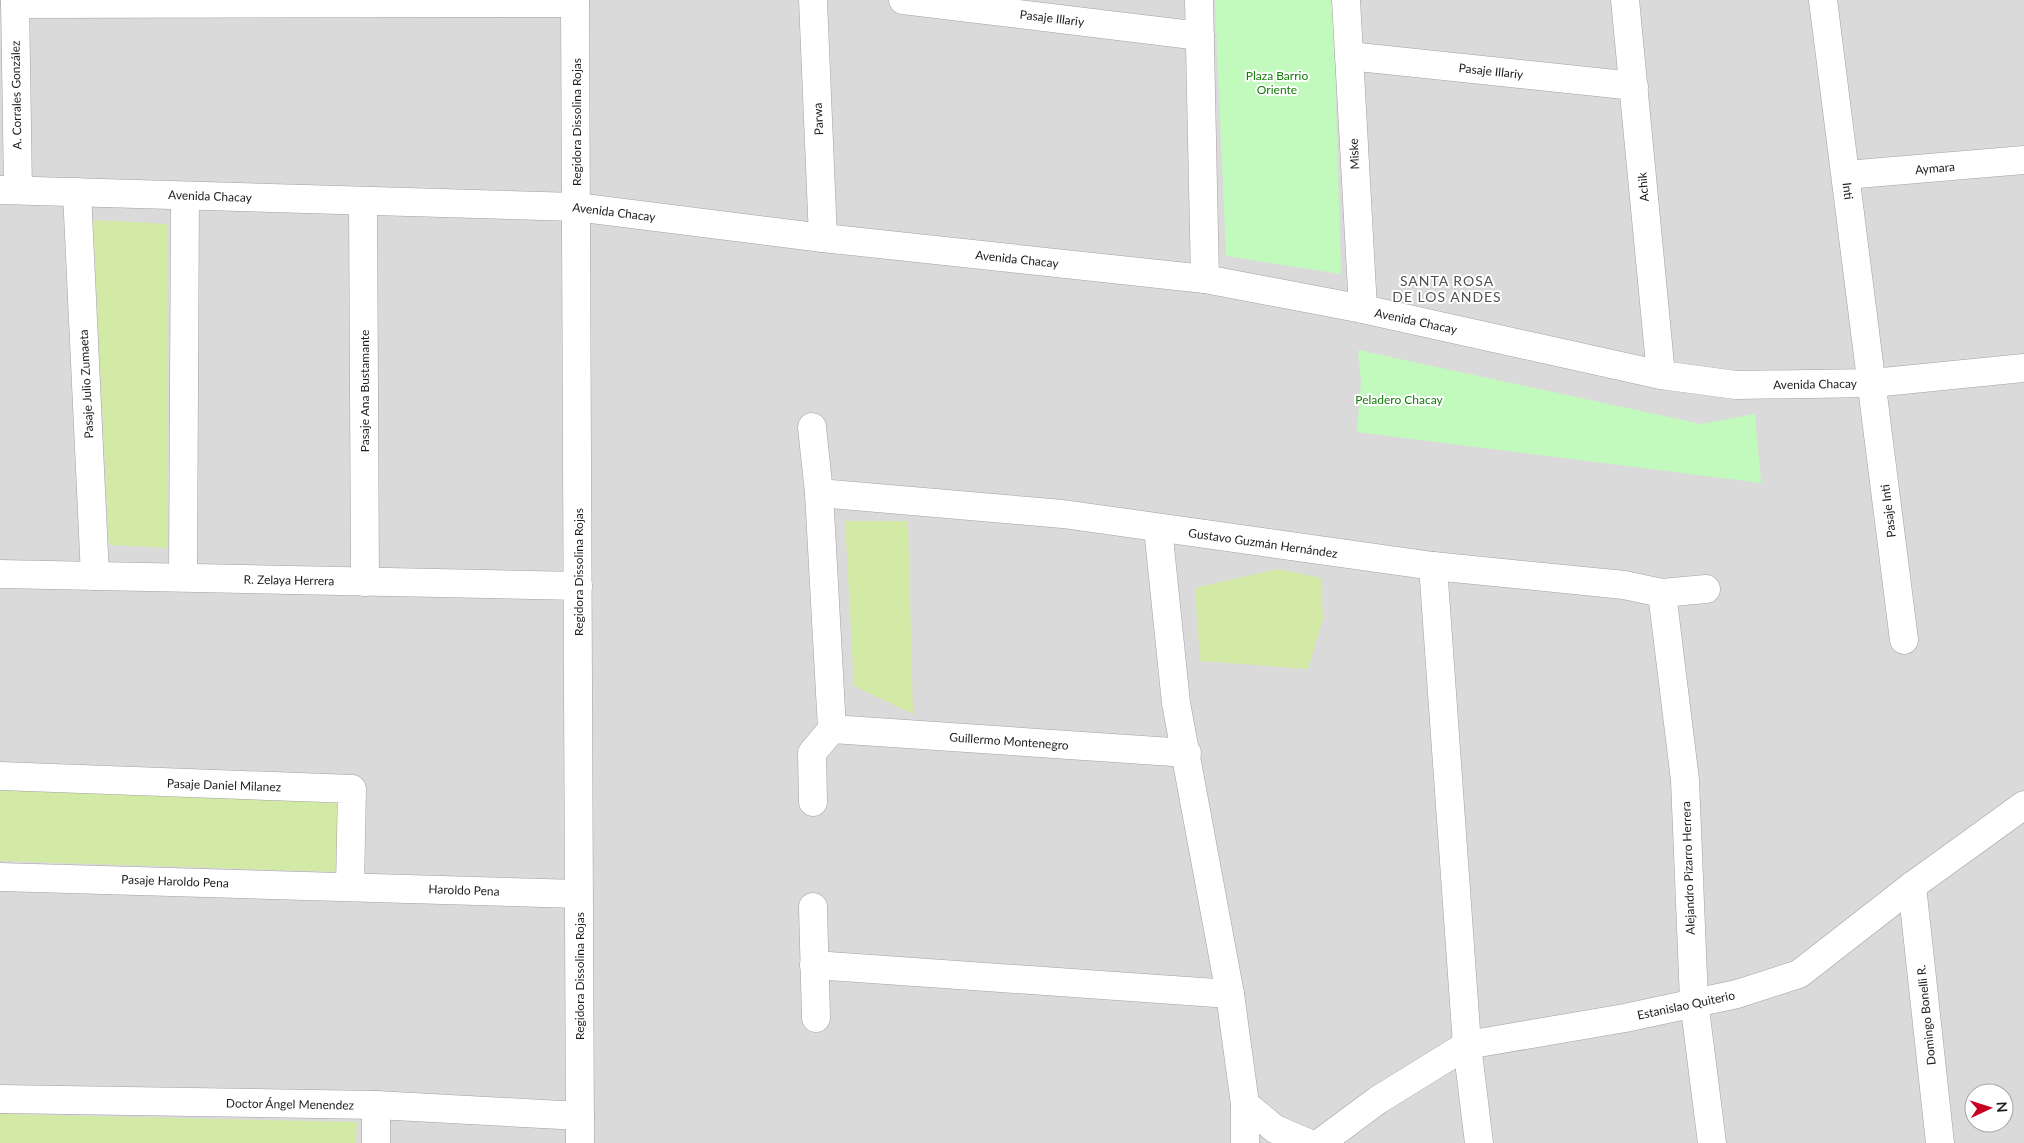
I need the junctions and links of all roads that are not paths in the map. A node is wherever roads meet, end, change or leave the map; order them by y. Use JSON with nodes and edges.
{"nodes":[{"id":1,"x":813,"y":0,"type":"edge"},
{"id":2,"x":904,"y":0,"type":"edge"},
{"id":3,"x":1199,"y":0,"type":"edge"},
{"id":4,"x":1346,"y":0,"type":"edge"},
{"id":5,"x":1625,"y":0,"type":"edge"},
{"id":6,"x":1823,"y":0,"type":"edge"},
{"id":7,"x":15,"y":2,"type":"edge"},
{"id":8,"x":575,"y":2,"type":"edge"},
{"id":9,"x":1200,"y":36,"type":"junction"},
{"id":10,"x":1348,"y":56,"type":"junction"},
{"id":11,"x":1634,"y":86,"type":"junction"},
{"id":12,"x":2024,"y":160,"type":"edge"},
{"id":13,"x":1846,"y":175,"type":"junction"},
{"id":14,"x":9,"y":190,"type":"edge"},
{"id":15,"x":77,"y":192,"type":"junction"},
{"id":16,"x":185,"y":196,"type":"junction"},
{"id":17,"x":363,"y":200,"type":"junction"},
{"id":18,"x":576,"y":207,"type":"junction"},
{"id":19,"x":824,"y":238,"type":"junction"},
{"id":20,"x":1205,"y":279,"type":"junction"},
{"id":21,"x":1363,"y":309,"type":"junction"},
{"id":22,"x":2024,"y":368,"type":"edge"},
{"id":23,"x":1661,"y":375,"type":"junction"},
{"id":24,"x":1873,"y":383,"type":"junction"},
{"id":25,"x":812,"y":427,"type":"dead end"},
{"id":26,"x":819,"y":493,"type":"junction"},
{"id":27,"x":1158,"y":528,"type":"junction"},
{"id":28,"x":1433,"y":566,"type":"junction"},
{"id":29,"x":0,"y":574,"type":"edge"},
{"id":30,"x":95,"y":576,"type":"junction"},
{"id":31,"x":183,"y":577,"type":"junction"},
{"id":32,"x":365,"y":582,"type":"junction"},
{"id":33,"x":578,"y":586,"type":"junction"},
{"id":34,"x":1706,"y":588,"type":"dead end"},
{"id":35,"x":1662,"y":593,"type":"junction"},
{"id":36,"x":1904,"y":640,"type":"dead end"},
{"id":37,"x":832,"y":729,"type":"junction"},
{"id":38,"x":1187,"y":753,"type":"junction"},
{"id":39,"x":0,"y":776,"type":"edge"},
{"id":40,"x":813,"y":802,"type":"dead end"},
{"id":41,"x":2024,"y":805,"type":"edge"},
{"id":42,"x":0,"y":876,"type":"edge"},
{"id":43,"x":350,"y":886,"type":"junction"},
{"id":44,"x":1912,"y":886,"type":"junction"},
{"id":45,"x":578,"y":894,"type":"junction"},
{"id":46,"x":813,"y":907,"type":"dead end"},
{"id":47,"x":814,"y":965,"type":"junction"},
{"id":48,"x":1230,"y":994,"type":"junction"},
{"id":49,"x":1694,"y":1002,"type":"junction"},
{"id":50,"x":816,"y":1018,"type":"dead end"},
{"id":51,"x":1467,"y":1045,"type":"junction"},
{"id":52,"x":0,"y":1099,"type":"edge"},
{"id":53,"x":1245,"y":1104,"type":"junction"},
{"id":54,"x":376,"y":1105,"type":"junction"},
{"id":55,"x":580,"y":1116,"type":"junction"},
{"id":56,"x":376,"y":1143,"type":"edge"},
{"id":57,"x":580,"y":1143,"type":"edge"},
{"id":58,"x":1245,"y":1143,"type":"edge"},
{"id":59,"x":1308,"y":1143,"type":"edge"},
{"id":60,"x":1320,"y":1143,"type":"edge"},
{"id":61,"x":1479,"y":1143,"type":"edge"},
{"id":62,"x":1712,"y":1143,"type":"edge"},
{"id":63,"x":1940,"y":1143,"type":"edge"}],
"edges":[{"from":1,"to":19,"type":"street","name":"Parwa"},
{"from":2,"to":9,"type":"street","name":"Pasaje Illariy"},
{"from":3,"to":9,"type":"street"},
{"from":4,"to":10,"type":"street","name":"Miske"},
{"from":5,"to":11,"type":"street","name":"Achik"},
{"from":6,"to":13,"type":"street","name":"Inti"},
{"from":7,"to":8,"type":"street"},
{"from":7,"to":14,"type":"street","name":"A. Corrales González"},
{"from":8,"to":18,"type":"street","name":"Regidora Dissolina Rojas"},
{"from":9,"to":20,"type":"street"},
{"from":10,"to":11,"type":"street","name":"Pasaje Illariy"},
{"from":10,"to":21,"type":"street","name":"Miske"},
{"from":11,"to":23,"type":"street","name":"Achik"},
{"from":12,"to":13,"type":"street","name":"Aymara"},
{"from":13,"to":24,"type":"street","name":"Inti"},
{"from":14,"to":15,"type":"street","name":"Avenida Chacay"},
{"from":15,"to":16,"type":"street","name":"Avenida Chacay"},
{"from":15,"to":30,"type":"street","name":"Pasaje Julio Zumaeta"},
{"from":16,"to":17,"type":"street","name":"Avenida Chacay"},
{"from":16,"to":31,"type":"street"},
{"from":17,"to":18,"type":"street","name":"Avenida Chacay"},
{"from":17,"to":32,"type":"street","name":"Pasaje Ana Bustamante"},
{"from":18,"to":19,"type":"street","name":"Avenida Chacay"},
{"from":18,"to":33,"type":"street","name":"Regidora Dissolina Rojas"},
{"from":19,"to":20,"type":"street","name":"Avenida Chacay"},
{"from":20,"to":21,"type":"street","name":"Avenida Chacay"},
{"from":21,"to":23,"type":"street","name":"Avenida Chacay"},
{"from":22,"to":24,"type":"street","name":"Avenida Chacay"},
{"from":23,"to":24,"type":"street","name":"Avenida Chacay"},
{"from":24,"to":36,"type":"street","name":"Pasaje Inti"},
{"from":25,"to":26,"type":"street"},
{"from":26,"to":27,"type":"street","name":"Gustavo Guzmán Hernández"},
{"from":26,"to":37,"type":"street"},
{"from":27,"to":28,"type":"street","name":"Gustavo Guzmán Hernández"},
{"from":27,"to":38,"type":"street"},
{"from":28,"to":35,"type":"street","name":"Gustavo Guzmán Hernández"},
{"from":28,"to":51,"type":"street"},
{"from":29,"to":30,"type":"street","name":"R. Zelaya Herrera"},
{"from":30,"to":31,"type":"street","name":"R. Zelaya Herrera"},
{"from":31,"to":32,"type":"street","name":"R. Zelaya Herrera"},
{"from":32,"to":33,"type":"street","name":"R. Zelaya Herrera"},
{"from":33,"to":45,"type":"street","name":"Regidora Dissolina Rojas"},
{"from":34,"to":35,"type":"street","name":"Gustavo Guzmán Hernández"},
{"from":35,"to":49,"type":"street","name":"Alejandro Pizarro Herrera"},
{"from":37,"to":38,"type":"street","name":"Guillermo Montenegro"},
{"from":37,"to":40,"type":"street"},
{"from":38,"to":48,"type":"street"},
{"from":39,"to":43,"type":"street","name":"Pasaje Daniel Milanez"},
{"from":41,"to":44,"type":"street","name":"Estanislao Quiterio"},
{"from":42,"to":43,"type":"street","name":"Pasaje Haroldo Pena"},
{"from":43,"to":45,"type":"street","name":"Haroldo Pena"},
{"from":44,"to":49,"type":"street","name":"Estanislao Quiterio"},
{"from":44,"to":63,"type":"street","name":"Domingo Bonelli R."},
{"from":45,"to":55,"type":"street","name":"Regidora Dissolina Rojas"},
{"from":46,"to":47,"type":"street"},
{"from":47,"to":48,"type":"street"},
{"from":47,"to":50,"type":"street"},
{"from":48,"to":53,"type":"street"},
{"from":49,"to":51,"type":"street","name":"Estanislao Quiterio"},
{"from":49,"to":62,"type":"street","name":"Alejandro Pizarro Herrera"},
{"from":51,"to":60,"type":"street","name":"Estanislao Quiterio"},
{"from":51,"to":61,"type":"street"},
{"from":52,"to":54,"type":"street","name":"Doctor Ángel Menendez"},
{"from":53,"to":58,"type":"street"},
{"from":53,"to":59,"type":"street"},
{"from":54,"to":55,"type":"street","name":"Doctor Ángel Menendez"},
{"from":54,"to":56,"type":"street"},
{"from":55,"to":57,"type":"street","name":"Regidora Dissolina Rojas"}]}
